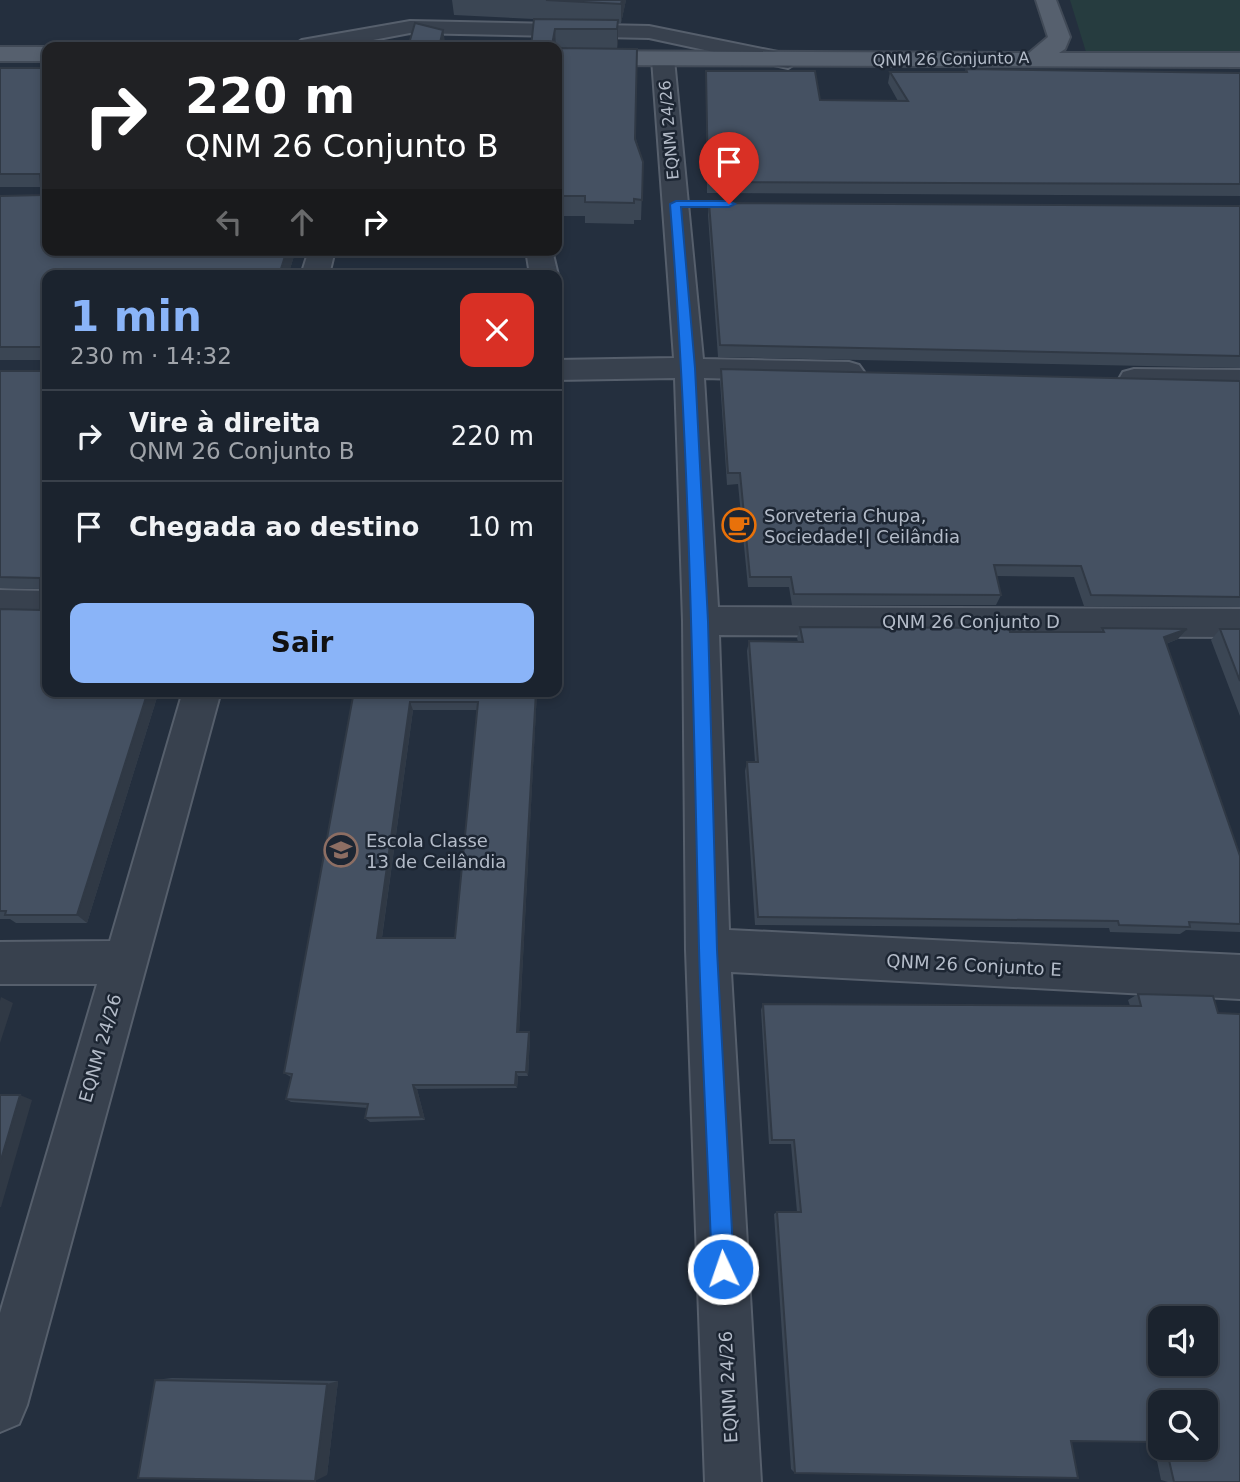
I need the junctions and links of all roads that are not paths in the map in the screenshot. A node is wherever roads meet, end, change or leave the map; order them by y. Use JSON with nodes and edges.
{"nodes":[{"id":1,"x":1046,"y":0,"type":"edge"},
{"id":2,"x":435,"y":4,"type":"dead end"},
{"id":3,"x":410,"y":27,"type":"junction"},
{"id":4,"x":329,"y":42,"type":"edge"},
{"id":5,"x":0,"y":54,"type":"edge"},
{"id":6,"x":42,"y":54,"type":"edge"},
{"id":7,"x":562,"y":58,"type":"edge"},
{"id":8,"x":1036,"y":58,"type":"junction"},
{"id":9,"x":663,"y":59,"type":"junction"},
{"id":10,"x":1240,"y":60,"type":"edge"},
{"id":11,"x":788,"y":61,"type":"junction"},
{"id":12,"x":689,"y":368,"type":"junction"},
{"id":13,"x":562,"y":370,"type":"edge"},
{"id":14,"x":884,"y":373,"type":"edge"},
{"id":15,"x":1105,"y":379,"type":"edge"},
{"id":16,"x":1240,"y":380,"type":"edge"},
{"id":17,"x":0,"y":604,"type":"edge"},
{"id":18,"x":42,"y":605,"type":"edge"},
{"id":19,"x":701,"y":621,"type":"junction"},
{"id":20,"x":1240,"y":623,"type":"edge"},
{"id":21,"x":200,"y":697,"type":"edge"},
{"id":22,"x":708,"y":950,"type":"junction"},
{"id":23,"x":124,"y":962,"type":"junction"},
{"id":24,"x":0,"y":963,"type":"edge"},
{"id":25,"x":1240,"y":977,"type":"edge"},
{"id":26,"x":0,"y":1405,"type":"edge"},
{"id":27,"x":733,"y":1482,"type":"edge"}],
"edges":[{"from":1,"to":8,"type":"main road"},
{"from":2,"to":3,"type":"street"},
{"from":3,"to":4,"type":"street"},
{"from":3,"to":11,"type":"street"},
{"from":5,"to":6,"type":"main road"},
{"from":7,"to":9,"type":"main road","name":"QNM 26 Conjunto A"},
{"from":8,"to":10,"type":"main road","name":"QNM 26 Conjunto A"},
{"from":8,"to":11,"type":"main road","name":"QNM 26 Conjunto A"},
{"from":9,"to":11,"type":"main road","name":"QNM 26 Conjunto A"},
{"from":9,"to":12,"type":"street","name":"EQNM 24/26"},
{"from":12,"to":13,"type":"street"},
{"from":12,"to":14,"type":"street"},
{"from":12,"to":19,"type":"street","name":"EQNM 24/26"},
{"from":15,"to":16,"type":"street"},
{"from":17,"to":18,"type":"street"},
{"from":19,"to":20,"type":"street","name":"QNM 26 Conjunto D"},
{"from":19,"to":22,"type":"street","name":"EQNM 24/26"},
{"from":21,"to":23,"type":"street","name":"EQNM 24/26"},
{"from":22,"to":25,"type":"street","name":"QNM 26 Conjunto E"},
{"from":22,"to":27,"type":"street","name":"EQNM 24/26"},
{"from":23,"to":24,"type":"street"},
{"from":23,"to":26,"type":"street","name":"EQNM 24/26"}]}
